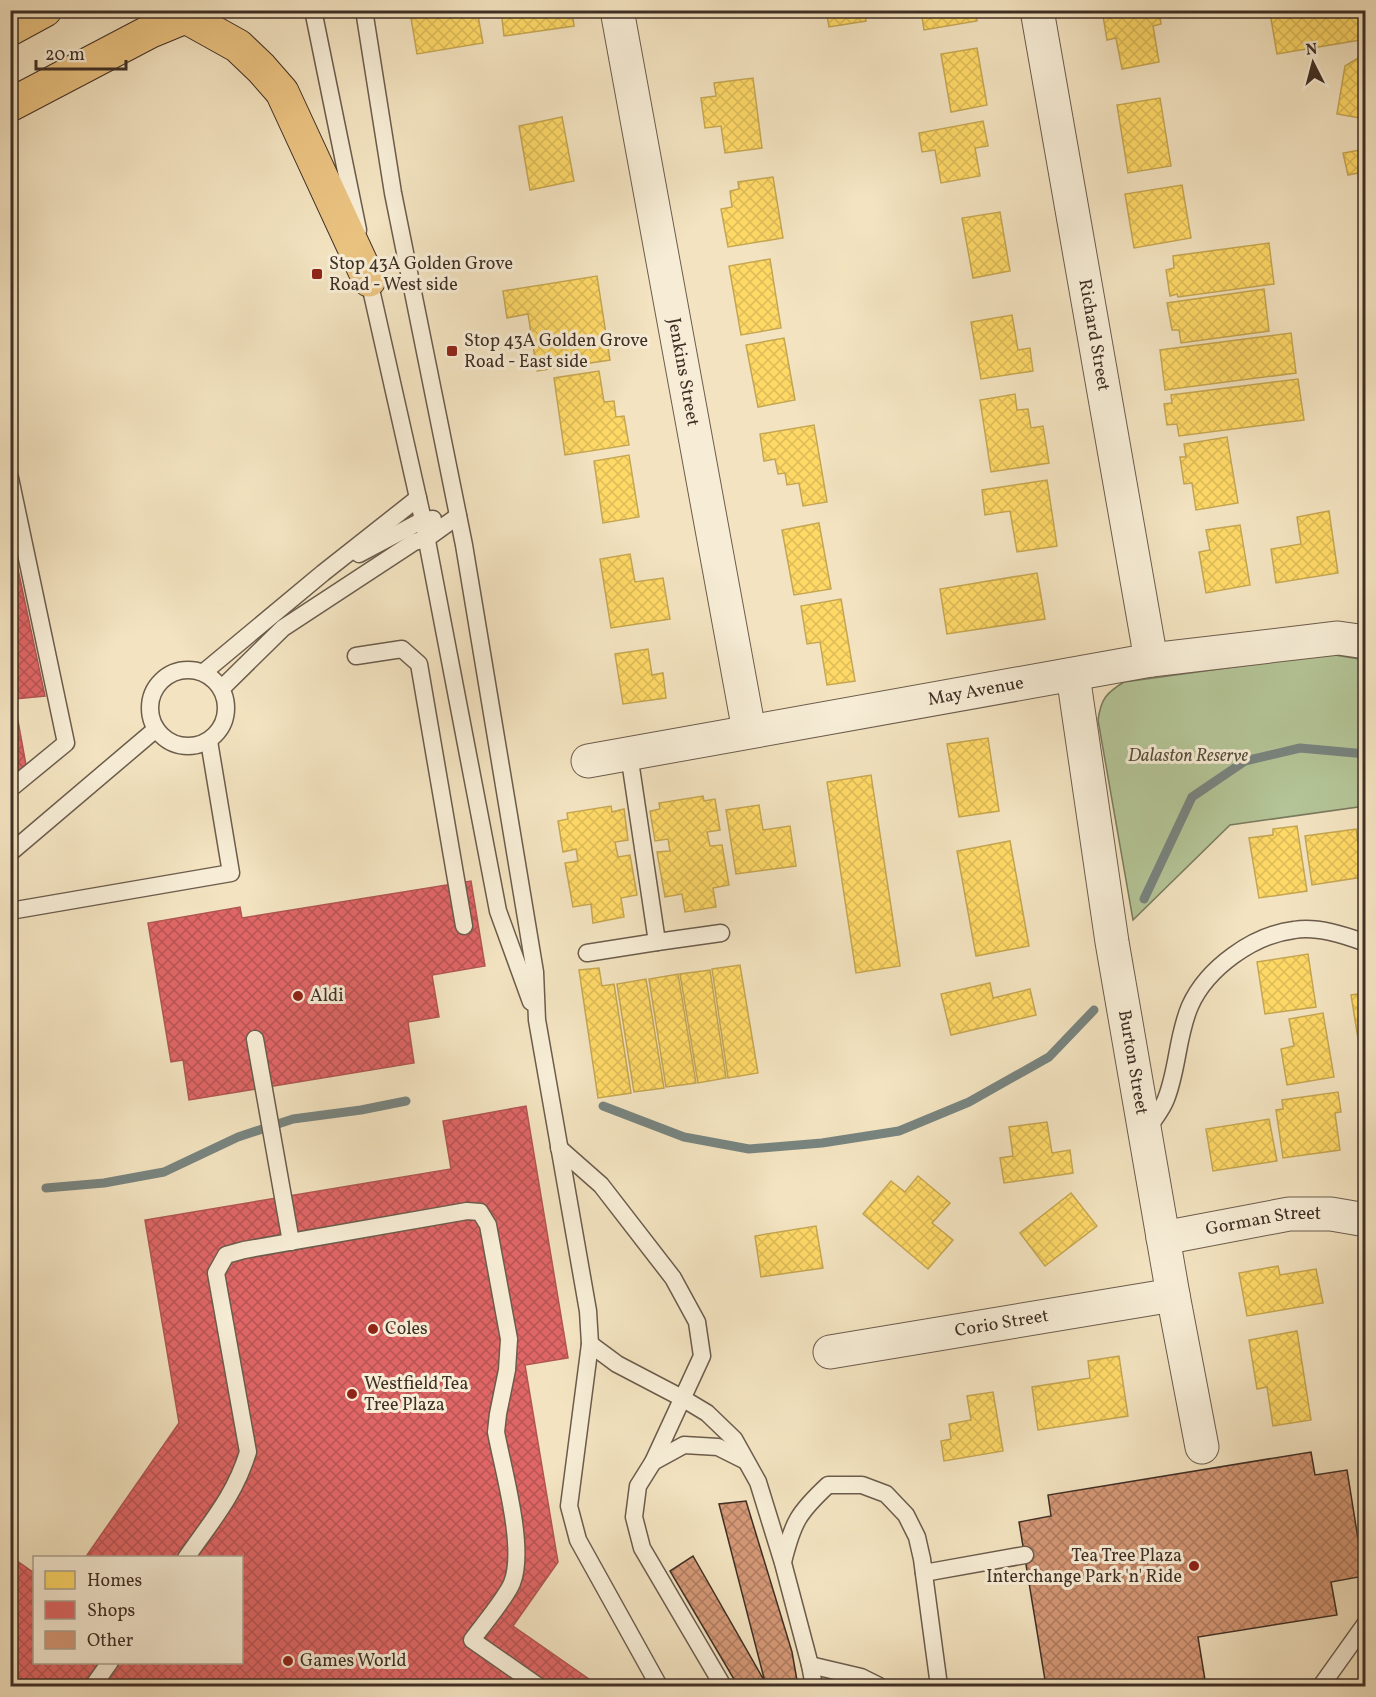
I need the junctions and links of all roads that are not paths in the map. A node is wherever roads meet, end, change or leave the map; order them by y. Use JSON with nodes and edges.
{"nodes":[{"id":1,"x":45,"y":10,"type":"edge"},
{"id":2,"x":312,"y":10,"type":"edge"},
{"id":3,"x":364,"y":10,"type":"edge"},
{"id":4,"x":617,"y":10,"type":"edge"},
{"id":5,"x":1037,"y":10,"type":"edge"},
{"id":6,"x":194,"y":14,"type":"edge"},
{"id":7,"x":10,"y":29,"type":"edge"},
{"id":8,"x":10,"y":105,"type":"edge"},
{"id":9,"x":369,"y":280,"type":"junction"},
{"id":10,"x":10,"y":478,"type":"edge"},
{"id":11,"x":418,"y":498,"type":"junction"},
{"id":12,"x":458,"y":516,"type":"junction"},
{"id":13,"x":423,"y":520,"type":"junction"},
{"id":14,"x":426,"y":539,"type":"junction"},
{"id":15,"x":323,"y":573,"type":"junction"},
{"id":16,"x":1365,"y":642,"type":"edge"},
{"id":17,"x":356,"y":656,"type":"dead end"},
{"id":18,"x":1151,"y":660,"type":"junction"},
{"id":19,"x":204,"y":672,"type":"junction"},
{"id":20,"x":1073,"y":675,"type":"junction"},
{"id":21,"x":222,"y":688,"type":"junction"},
{"id":22,"x":156,"y":729,"type":"junction"},
{"id":23,"x":749,"y":731,"type":"junction"},
{"id":24,"x":209,"y":741,"type":"junction"},
{"id":25,"x":629,"y":754,"type":"junction"},
{"id":26,"x":588,"y":761,"type":"dead end"},
{"id":27,"x":10,"y":789,"type":"edge"},
{"id":28,"x":10,"y":853,"type":"edge"},
{"id":29,"x":16,"y":910,"type":"dead end"},
{"id":30,"x":464,"y":926,"type":"dead end"},
{"id":31,"x":721,"y":933,"type":"dead end"},
{"id":32,"x":657,"y":942,"type":"junction"},
{"id":33,"x":1365,"y":943,"type":"edge"},
{"id":34,"x":587,"y":953,"type":"dead end"},
{"id":35,"x":537,"y":1020,"type":"junction"},
{"id":36,"x":255,"y":1039,"type":"dead end"},
{"id":37,"x":1145,"y":1134,"type":"junction"},
{"id":38,"x":560,"y":1148,"type":"junction"},
{"id":39,"x":1365,"y":1220,"type":"edge"},
{"id":40,"x":1163,"y":1238,"type":"junction"},
{"id":41,"x":291,"y":1242,"type":"junction"},
{"id":42,"x":1173,"y":1295,"type":"junction"},
{"id":43,"x":590,"y":1344,"type":"junction"},
{"id":44,"x":830,"y":1352,"type":"dead end"},
{"id":45,"x":682,"y":1398,"type":"junction"},
{"id":46,"x":1202,"y":1447,"type":"dead end"},
{"id":47,"x":744,"y":1460,"type":"junction"},
{"id":48,"x":652,"y":1462,"type":"junction"},
{"id":49,"x":1025,"y":1555,"type":"dead end"},
{"id":50,"x":187,"y":1556,"type":"edge"},
{"id":51,"x":783,"y":1563,"type":"junction"},
{"id":52,"x":924,"y":1573,"type":"junction"},
{"id":53,"x":1365,"y":1623,"type":"edge"},
{"id":54,"x":109,"y":1664,"type":"edge"},
{"id":55,"x":810,"y":1665,"type":"junction"},
{"id":56,"x":93,"y":1686,"type":"edge"},
{"id":57,"x":538,"y":1686,"type":"edge"},
{"id":58,"x":659,"y":1686,"type":"edge"},
{"id":59,"x":723,"y":1686,"type":"edge"},
{"id":60,"x":814,"y":1686,"type":"edge"},
{"id":61,"x":879,"y":1686,"type":"edge"},
{"id":62,"x":939,"y":1686,"type":"edge"},
{"id":63,"x":1321,"y":1686,"type":"edge"}],
"edges":[{"from":1,"to":7,"type":"highway"},
{"from":2,"to":9,"type":"lane"},
{"from":3,"to":12,"type":"lane"},
{"from":4,"to":23,"type":"street","name":"Jenkins Street"},
{"from":5,"to":18,"type":"street","name":"Richard Street"},
{"from":6,"to":8,"type":"highway"},
{"from":6,"to":9,"type":"highway"},
{"from":9,"to":11,"type":"lane"},
{"from":10,"to":27,"type":"lane"},
{"from":11,"to":13,"type":"lane"},
{"from":11,"to":15,"type":"lane"},
{"from":12,"to":13,"type":"lane"},
{"from":12,"to":14,"type":"lane"},
{"from":12,"to":35,"type":"lane"},
{"from":13,"to":14,"type":"lane"},
{"from":13,"to":15,"type":"lane"},
{"from":14,"to":21,"type":"lane"},
{"from":14,"to":35,"type":"lane"},
{"from":15,"to":19,"type":"lane"},
{"from":16,"to":18,"type":"street","name":"May Avenue"},
{"from":17,"to":30,"type":"lane"},
{"from":18,"to":20,"type":"street","name":"May Avenue"},
{"from":19,"to":21,"type":"lane"},
{"from":19,"to":22,"type":"lane"},
{"from":20,"to":23,"type":"street","name":"May Avenue"},
{"from":20,"to":37,"type":"street","name":"Burton Street"},
{"from":21,"to":24,"type":"lane"},
{"from":22,"to":24,"type":"lane"},
{"from":22,"to":28,"type":"lane"},
{"from":23,"to":25,"type":"street","name":"May Avenue"},
{"from":24,"to":29,"type":"lane"},
{"from":25,"to":26,"type":"street","name":"May Avenue"},
{"from":25,"to":32,"type":"lane"},
{"from":31,"to":32,"type":"lane"},
{"from":32,"to":34,"type":"lane"},
{"from":33,"to":37,"type":"lane"},
{"from":35,"to":38,"type":"lane"},
{"from":36,"to":41,"type":"lane"},
{"from":37,"to":40,"type":"street","name":"Burton Street"},
{"from":38,"to":43,"type":"lane"},
{"from":38,"to":45,"type":"lane"},
{"from":39,"to":40,"type":"street","name":"Gorman Street"},
{"from":40,"to":42,"type":"street","name":"Burton Street"},
{"from":41,"to":50,"type":"lane"},
{"from":41,"to":57,"type":"lane"},
{"from":42,"to":44,"type":"street","name":"Corio Street"},
{"from":42,"to":46,"type":"street","name":"Burton Street"},
{"from":43,"to":45,"type":"lane"},
{"from":43,"to":58,"type":"lane"},
{"from":45,"to":47,"type":"lane"},
{"from":45,"to":48,"type":"lane"},
{"from":47,"to":48,"type":"lane"},
{"from":47,"to":51,"type":"lane"},
{"from":48,"to":59,"type":"lane"},
{"from":49,"to":52,"type":"lane"},
{"from":51,"to":52,"type":"lane"},
{"from":51,"to":55,"type":"lane"},
{"from":52,"to":62,"type":"lane"},
{"from":53,"to":63,"type":"lane"},
{"from":54,"to":56,"type":"lane"},
{"from":55,"to":60,"type":"lane"},
{"from":55,"to":61,"type":"lane"}]}
